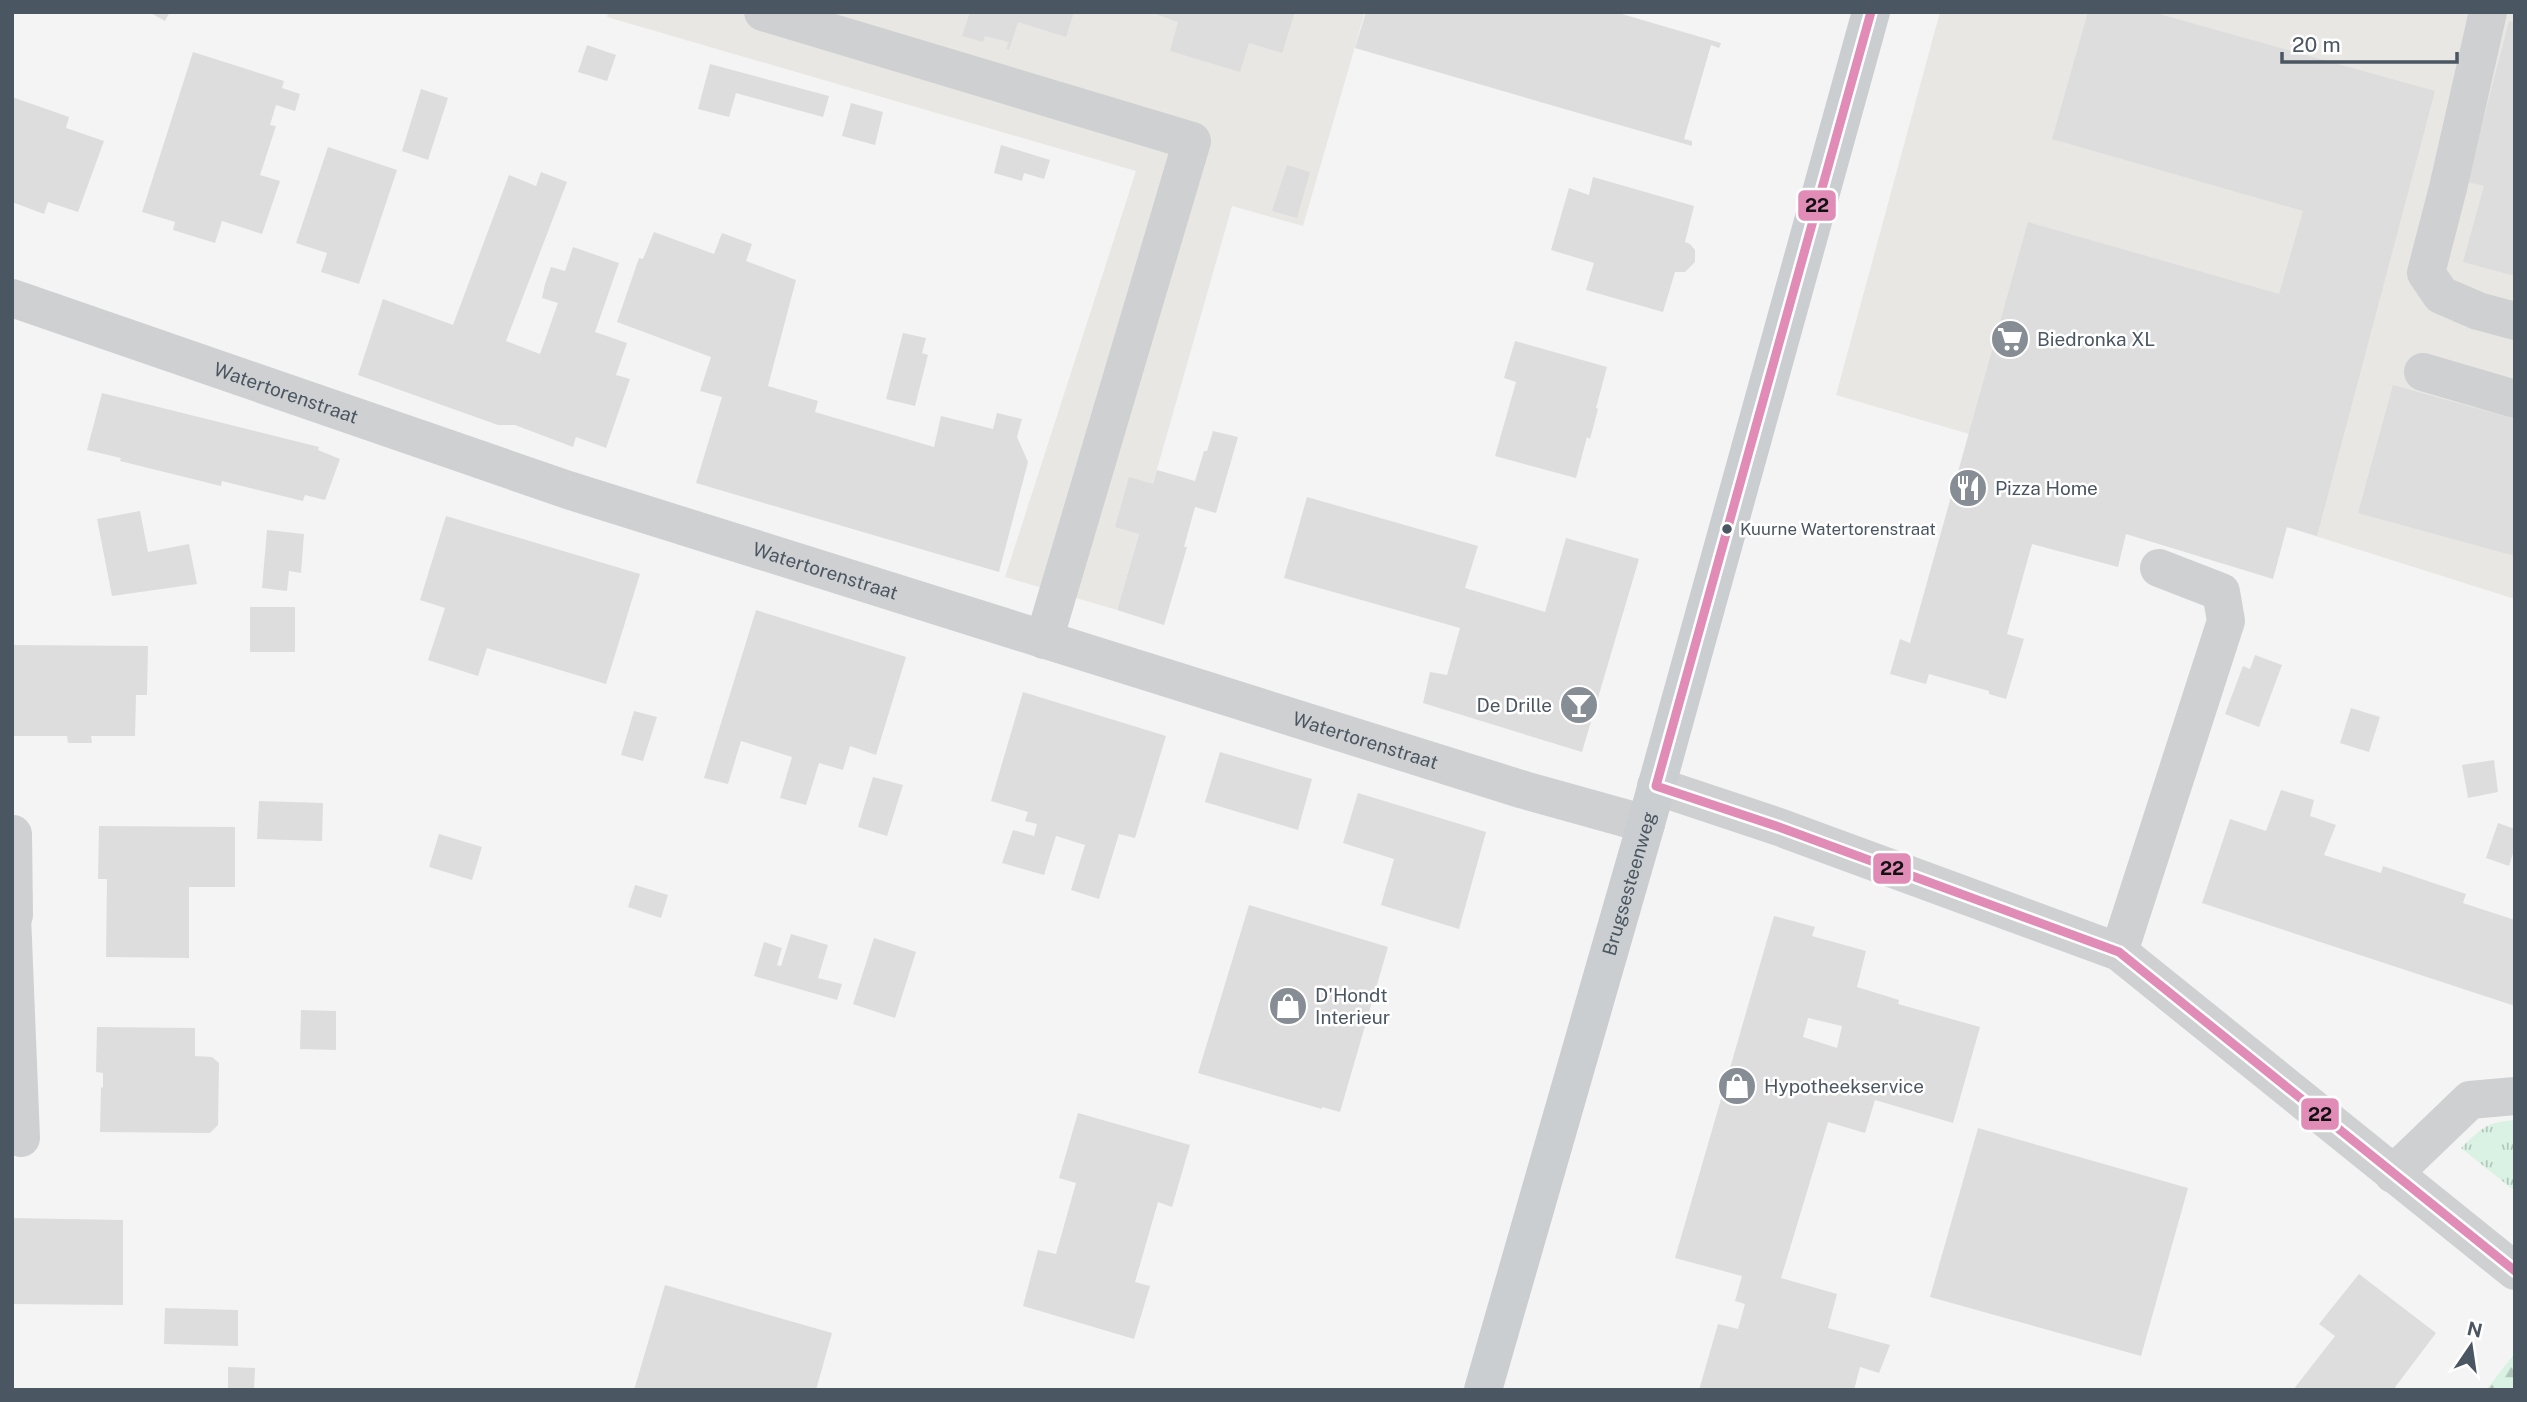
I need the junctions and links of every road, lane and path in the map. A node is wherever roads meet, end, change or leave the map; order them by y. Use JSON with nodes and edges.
{"nodes":[{"id":1,"x":764,"y":12,"type":"edge"},
{"id":2,"x":1871,"y":12,"type":"edge"},
{"id":3,"x":2487,"y":12,"type":"edge"},
{"id":4,"x":12,"y":298,"type":"edge"},
{"id":5,"x":2515,"y":321,"type":"edge"},
{"id":6,"x":2423,"y":372,"type":"dead end"},
{"id":7,"x":2515,"y":399,"type":"edge"},
{"id":8,"x":2159,"y":568,"type":"dead end"},
{"id":9,"x":1044,"y":640,"type":"junction"},
{"id":10,"x":1656,"y":786,"type":"junction"},
{"id":11,"x":1646,"y":824,"type":"junction"},
{"id":12,"x":13,"y":834,"type":"edge"},
{"id":13,"x":13,"y":915,"type":"edge"},
{"id":14,"x":2119,"y":952,"type":"junction"},
{"id":15,"x":2515,"y":1096,"type":"edge"},
{"id":16,"x":21,"y":1139,"type":"dead end"},
{"id":17,"x":2393,"y":1174,"type":"junction"},
{"id":18,"x":2515,"y":1271,"type":"edge"},
{"id":19,"x":1483,"y":1390,"type":"edge"}],
"edges":[{"from":1,"to":9,"type":"street"},
{"from":2,"to":10,"type":"main road","name":"Brugsesteenweg"},
{"from":3,"to":5,"type":"street"},
{"from":4,"to":9,"type":"street","name":"Watertorenstraat"},
{"from":6,"to":7,"type":"street"},
{"from":8,"to":14,"type":"street"},
{"from":9,"to":11,"type":"street","name":"Watertorenstraat"},
{"from":10,"to":11,"type":"main road","name":"Brugsesteenweg"},
{"from":10,"to":14,"type":"street"},
{"from":11,"to":19,"type":"main road","name":"Brugsesteenweg"},
{"from":12,"to":13,"type":"street"},
{"from":13,"to":16,"type":"street"},
{"from":14,"to":17,"type":"street"},
{"from":15,"to":17,"type":"street"},
{"from":17,"to":18,"type":"street"}]}
